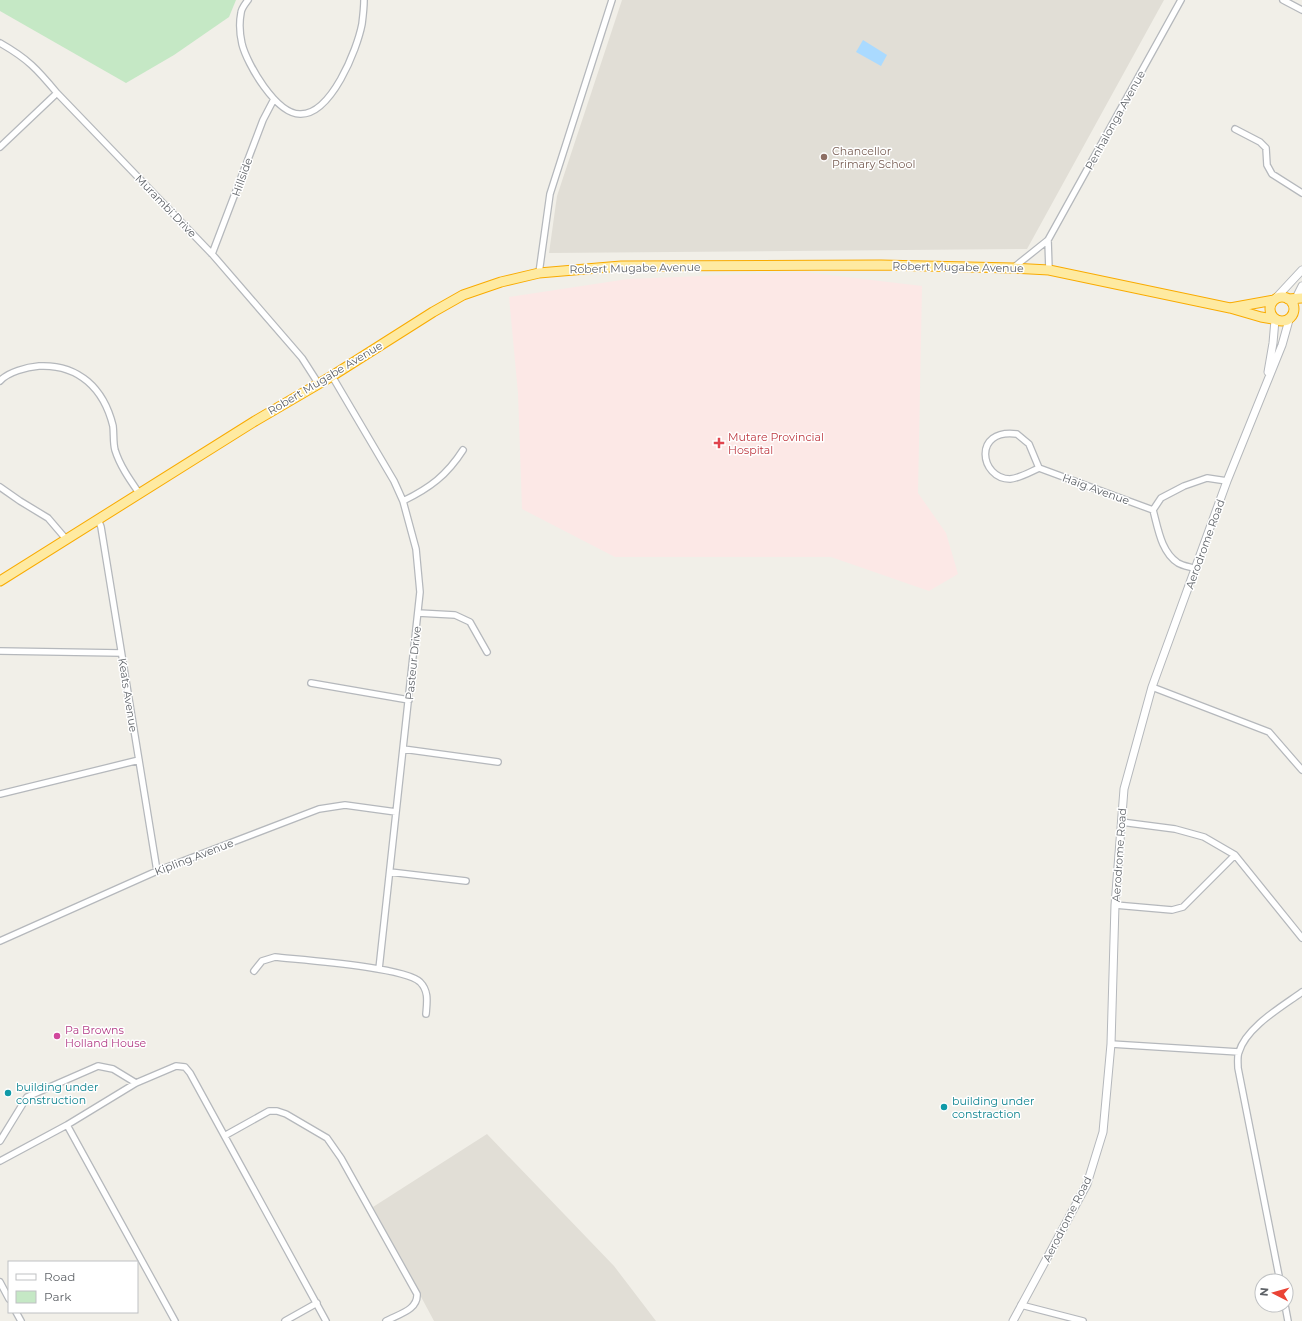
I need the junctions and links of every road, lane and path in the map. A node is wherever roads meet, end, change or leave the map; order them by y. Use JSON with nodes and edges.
{"nodes":[{"id":1,"x":248,"y":0,"type":"edge"},
{"id":2,"x":364,"y":0,"type":"edge"},
{"id":3,"x":612,"y":0,"type":"edge"},
{"id":4,"x":1181,"y":0,"type":"edge"},
{"id":5,"x":1283,"y":0,"type":"edge"},
{"id":6,"x":1302,"y":10,"type":"edge"},
{"id":7,"x":0,"y":43,"type":"edge"},
{"id":8,"x":57,"y":93,"type":"junction"},
{"id":9,"x":274,"y":100,"type":"junction"},
{"id":10,"x":1235,"y":128,"type":"dead end"},
{"id":11,"x":0,"y":146,"type":"edge"},
{"id":12,"x":1302,"y":193,"type":"edge"},
{"id":13,"x":1048,"y":240,"type":"junction"},
{"id":14,"x":212,"y":254,"type":"junction"},
{"id":15,"x":1013,"y":268,"type":"junction"},
{"id":16,"x":1049,"y":270,"type":"junction"},
{"id":17,"x":1302,"y":270,"type":"edge"},
{"id":18,"x":539,"y":272,"type":"junction"},
{"id":19,"x":1302,"y":286,"type":"edge"},
{"id":20,"x":1274,"y":299,"type":"junction"},
{"id":21,"x":1295,"y":300,"type":"edge"},
{"id":22,"x":1230,"y":308,"type":"junction"},
{"id":23,"x":1302,"y":312,"type":"edge"},
{"id":24,"x":1274,"y":319,"type":"junction"},
{"id":25,"x":1290,"y":319,"type":"junction"},
{"id":26,"x":332,"y":376,"type":"junction"},
{"id":27,"x":0,"y":381,"type":"edge"},
{"id":28,"x":318,"y":383,"type":"junction"},
{"id":29,"x":1264,"y":392,"type":"junction"},
{"id":30,"x":463,"y":450,"type":"dead end"},
{"id":31,"x":1039,"y":468,"type":"junction"},
{"id":32,"x":1227,"y":480,"type":"junction"},
{"id":33,"x":0,"y":487,"type":"edge"},
{"id":34,"x":138,"y":493,"type":"junction"},
{"id":35,"x":404,"y":501,"type":"junction"},
{"id":36,"x":1153,"y":510,"type":"junction"},
{"id":37,"x":98,"y":519,"type":"junction"},
{"id":38,"x":66,"y":539,"type":"junction"},
{"id":39,"x":1196,"y":569,"type":"junction"},
{"id":40,"x":0,"y":581,"type":"edge"},
{"id":41,"x":418,"y":613,"type":"junction"},
{"id":42,"x":0,"y":652,"type":"edge"},
{"id":43,"x":121,"y":652,"type":"junction"},
{"id":44,"x":487,"y":652,"type":"dead end"},
{"id":45,"x":310,"y":683,"type":"dead end"},
{"id":46,"x":1152,"y":687,"type":"junction"},
{"id":47,"x":409,"y":700,"type":"junction"},
{"id":48,"x":404,"y":749,"type":"junction"},
{"id":49,"x":139,"y":760,"type":"junction"},
{"id":50,"x":498,"y":762,"type":"dead end"},
{"id":51,"x":1302,"y":770,"type":"edge"},
{"id":52,"x":0,"y":794,"type":"edge"},
{"id":53,"x":396,"y":812,"type":"junction"},
{"id":54,"x":1121,"y":822,"type":"junction"},
{"id":55,"x":1235,"y":855,"type":"junction"},
{"id":56,"x":157,"y":871,"type":"junction"},
{"id":57,"x":390,"y":872,"type":"junction"},
{"id":58,"x":466,"y":881,"type":"dead end"},
{"id":59,"x":1115,"y":905,"type":"junction"},
{"id":60,"x":1302,"y":938,"type":"edge"},
{"id":61,"x":0,"y":942,"type":"edge"},
{"id":62,"x":379,"y":969,"type":"junction"},
{"id":63,"x":254,"y":971,"type":"dead end"},
{"id":64,"x":1302,"y":992,"type":"edge"},
{"id":65,"x":426,"y":1014,"type":"dead end"},
{"id":66,"x":1111,"y":1044,"type":"junction"},
{"id":67,"x":1239,"y":1052,"type":"junction"},
{"id":68,"x":136,"y":1083,"type":"junction"},
{"id":69,"x":67,"y":1125,"type":"junction"},
{"id":70,"x":226,"y":1135,"type":"junction"},
{"id":71,"x":0,"y":1141,"type":"edge"},
{"id":72,"x":0,"y":1161,"type":"edge"},
{"id":73,"x":1278,"y":1273,"type":"edge"},
{"id":74,"x":0,"y":1282,"type":"edge"},
{"id":75,"x":8,"y":1297,"type":"edge"},
{"id":76,"x":317,"y":1303,"type":"junction"},
{"id":77,"x":1021,"y":1305,"type":"junction"},
{"id":78,"x":175,"y":1321,"type":"edge"},
{"id":79,"x":285,"y":1321,"type":"edge"},
{"id":80,"x":326,"y":1321,"type":"edge"},
{"id":81,"x":386,"y":1321,"type":"edge"},
{"id":82,"x":1013,"y":1321,"type":"edge"},
{"id":83,"x":1083,"y":1321,"type":"edge"}],
"edges":[{"from":1,"to":9,"type":"street"},
{"from":2,"to":9,"type":"street"},
{"from":3,"to":18,"type":"street"},
{"from":4,"to":13,"type":"street","name":"Penhalonga Avenue"},
{"from":5,"to":6,"type":"street"},
{"from":7,"to":8,"type":"street","name":"Murambi Drive"},
{"from":8,"to":11,"type":"street"},
{"from":8,"to":14,"type":"street","name":"Murambi Drive"},
{"from":9,"to":14,"type":"street","name":"Hillside"},
{"from":10,"to":12,"type":"street"},
{"from":13,"to":15,"type":"street","name":"Penhalonga Avenue"},
{"from":13,"to":16,"type":"street"},
{"from":14,"to":28,"type":"street","name":"Murambi Drive"},
{"from":15,"to":16,"type":"highway","name":"Robert Mugabe Avenue"},
{"from":15,"to":18,"type":"highway","name":"Robert Mugabe Avenue"},
{"from":16,"to":22,"type":"highway","name":"Robert Mugabe Avenue"},
{"from":17,"to":20,"type":"street"},
{"from":18,"to":26,"type":"highway","name":"Robert Mugabe Avenue"},
{"from":19,"to":21,"type":"street"},
{"from":20,"to":21,"type":"highway"},
{"from":20,"to":22,"type":"highway","name":"Robert Mugabe Avenue"},
{"from":20,"to":24,"type":"highway"},
{"from":21,"to":25,"type":"highway"},
{"from":22,"to":24,"type":"highway","name":"Robert Mugabe Avenue"},
{"from":23,"to":25,"type":"highway"},
{"from":24,"to":25,"type":"highway"},
{"from":24,"to":29,"type":"street","name":"Aerodrome Road"},
{"from":25,"to":29,"type":"street","name":"Aerodrome Road"},
{"from":26,"to":28,"type":"highway","name":"Robert Mugabe Avenue"},
{"from":26,"to":35,"type":"street","name":"Pasteur Drive"},
{"from":27,"to":34,"type":"street"},
{"from":28,"to":34,"type":"highway","name":"Robert Mugabe Avenue"},
{"from":29,"to":32,"type":"street","name":"Aerodrome Road"},
{"from":30,"to":35,"type":"street"},
{"from":31,"to":31,"type":"street"},
{"from":31,"to":36,"type":"street","name":"Haig Avenue"},
{"from":32,"to":36,"type":"street"},
{"from":32,"to":39,"type":"street","name":"Aerodrome Road"},
{"from":33,"to":38,"type":"street"},
{"from":34,"to":37,"type":"highway","name":"Robert Mugabe Avenue"},
{"from":35,"to":41,"type":"street","name":"Pasteur Drive"},
{"from":36,"to":39,"type":"street"},
{"from":37,"to":38,"type":"highway","name":"Robert Mugabe Avenue"},
{"from":37,"to":43,"type":"street","name":"Keats Avenue"},
{"from":38,"to":40,"type":"highway","name":"Robert Mugabe Avenue"},
{"from":39,"to":46,"type":"street","name":"Aerodrome Road"},
{"from":41,"to":44,"type":"street"},
{"from":41,"to":47,"type":"street","name":"Pasteur Drive"},
{"from":42,"to":43,"type":"street"},
{"from":43,"to":49,"type":"street","name":"Keats Avenue"},
{"from":45,"to":47,"type":"street"},
{"from":46,"to":51,"type":"street"},
{"from":46,"to":54,"type":"street","name":"Aerodrome Road"},
{"from":47,"to":48,"type":"street","name":"Pasteur Drive"},
{"from":48,"to":50,"type":"street"},
{"from":48,"to":53,"type":"street","name":"Pasteur Drive"},
{"from":49,"to":52,"type":"street"},
{"from":49,"to":56,"type":"street","name":"Keats Avenue"},
{"from":53,"to":56,"type":"street","name":"Kipling Avenue"},
{"from":53,"to":57,"type":"street","name":"Pasteur Drive"},
{"from":54,"to":55,"type":"street"},
{"from":54,"to":59,"type":"street","name":"Aerodrome Road"},
{"from":55,"to":59,"type":"street"},
{"from":55,"to":60,"type":"street"},
{"from":56,"to":61,"type":"street","name":"Kipling Avenue"},
{"from":57,"to":58,"type":"street"},
{"from":57,"to":62,"type":"street","name":"Pasteur Drive"},
{"from":59,"to":66,"type":"street","name":"Aerodrome Road"},
{"from":62,"to":63,"type":"street"},
{"from":62,"to":65,"type":"street"},
{"from":64,"to":67,"type":"street"},
{"from":66,"to":67,"type":"street"},
{"from":66,"to":77,"type":"street","name":"Aerodrome Road"},
{"from":67,"to":73,"type":"street"},
{"from":68,"to":69,"type":"street"},
{"from":68,"to":70,"type":"street"},
{"from":68,"to":71,"type":"street"},
{"from":69,"to":72,"type":"street"},
{"from":69,"to":78,"type":"street"},
{"from":70,"to":76,"type":"street"},
{"from":70,"to":81,"type":"street"},
{"from":74,"to":75,"type":"street"},
{"from":76,"to":79,"type":"street"},
{"from":76,"to":80,"type":"street"},
{"from":77,"to":82,"type":"street","name":"Aerodrome Road"},
{"from":77,"to":83,"type":"street"}]}
